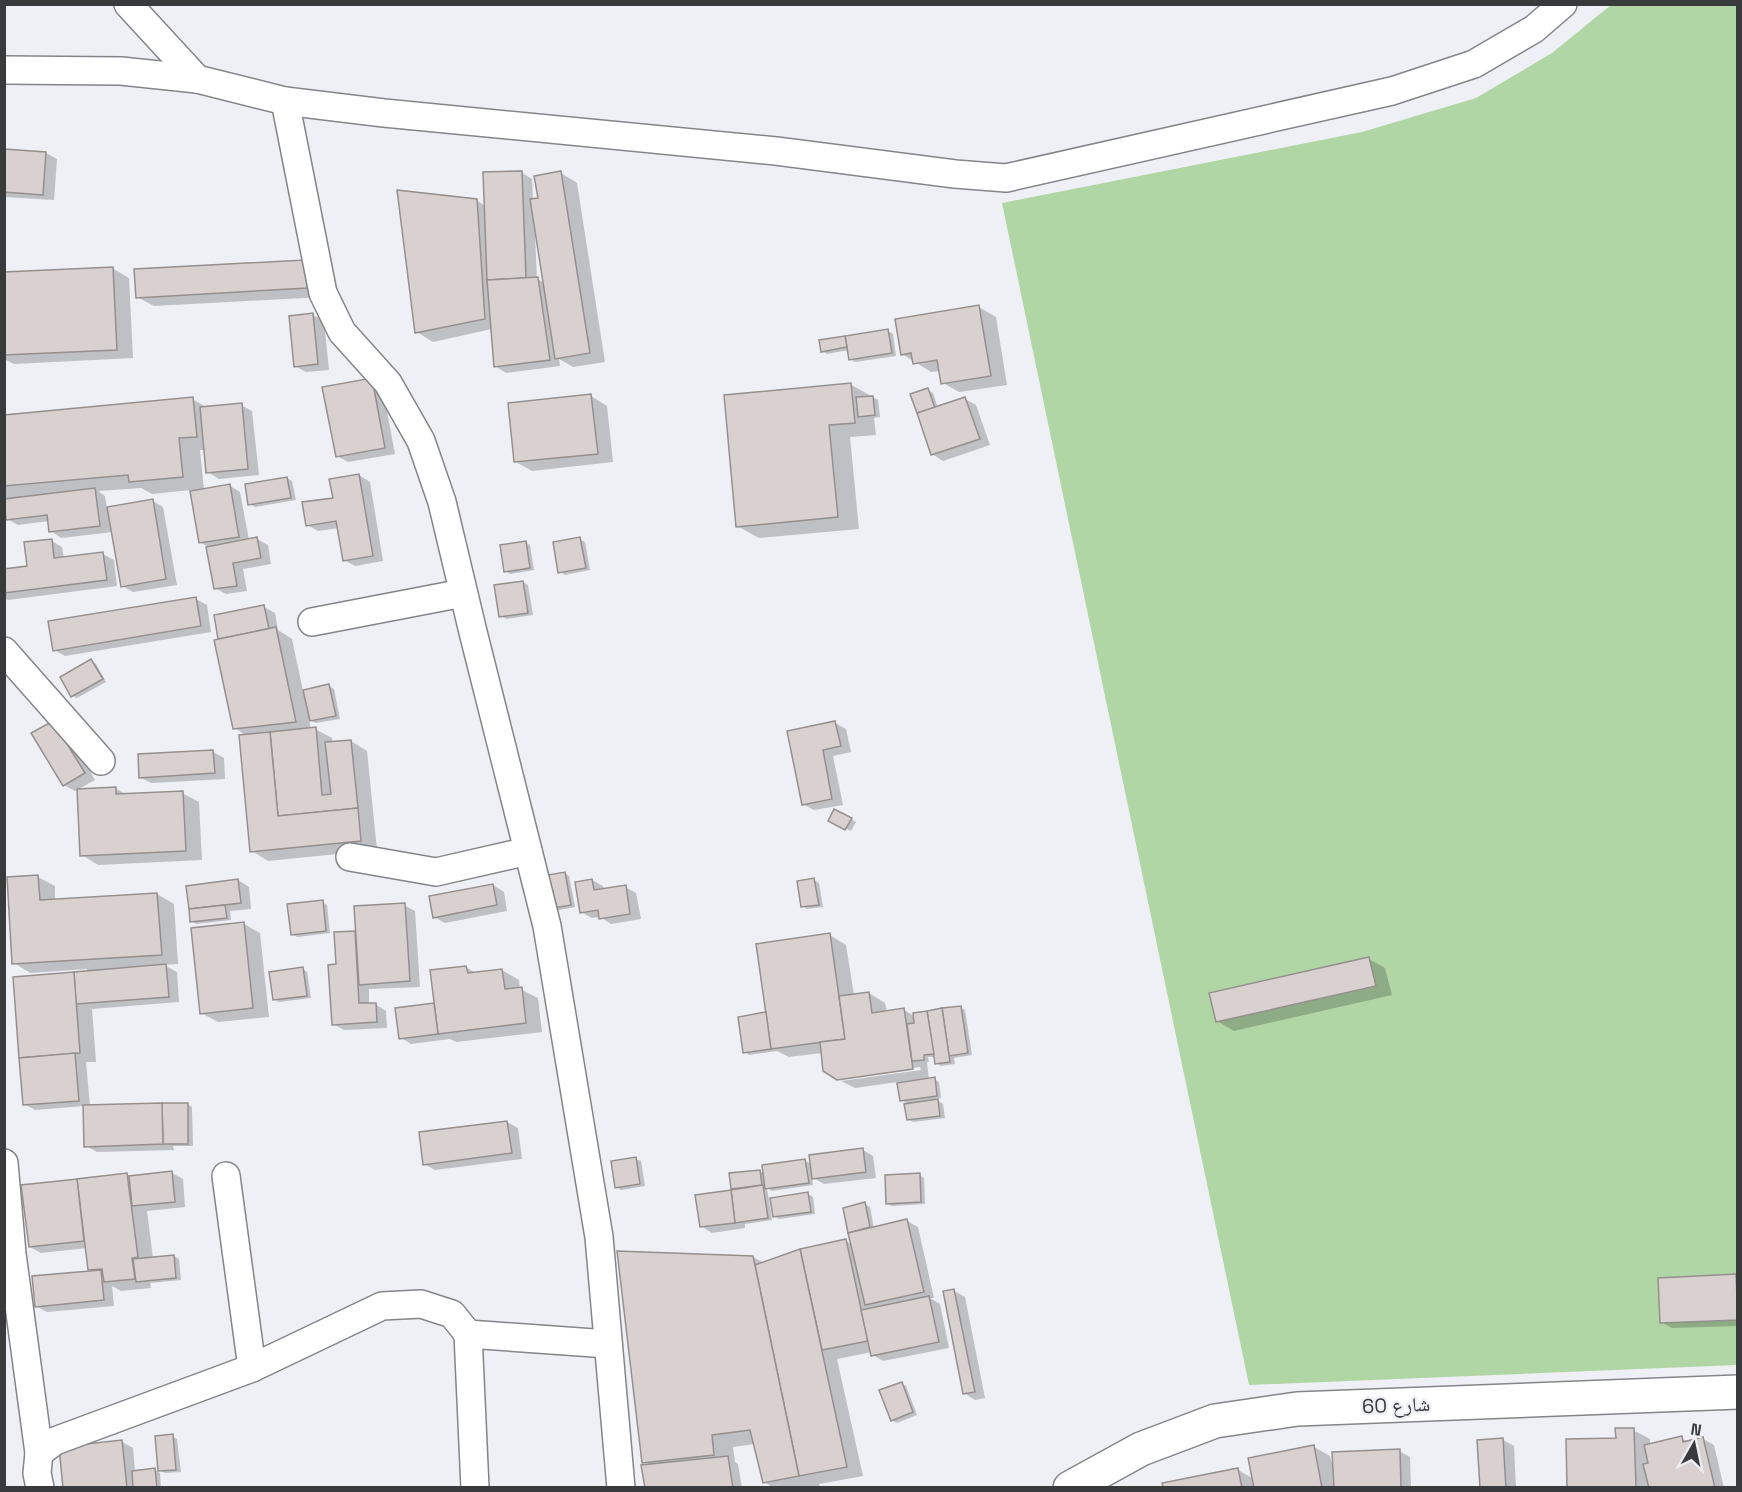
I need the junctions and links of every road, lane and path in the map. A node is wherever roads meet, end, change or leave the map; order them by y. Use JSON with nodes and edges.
{"nodes":[{"id":1,"x":128,"y":4,"type":"edge"},
{"id":2,"x":1563,"y":4,"type":"edge"},
{"id":3,"x":4,"y":70,"type":"edge"},
{"id":4,"x":196,"y":79,"type":"junction"},
{"id":5,"x":285,"y":101,"type":"junction"},
{"id":6,"x":463,"y":593,"type":"junction"},
{"id":7,"x":312,"y":622,"type":"dead end"},
{"id":8,"x":4,"y":651,"type":"edge"},
{"id":9,"x":101,"y":761,"type":"dead end"},
{"id":10,"x":528,"y":851,"type":"junction"},
{"id":11,"x":350,"y":857,"type":"dead end"},
{"id":12,"x":4,"y":1163,"type":"edge"},
{"id":13,"x":226,"y":1176,"type":"dead end"},
{"id":14,"x":468,"y":1334,"type":"junction"},
{"id":15,"x":608,"y":1344,"type":"junction"},
{"id":16,"x":252,"y":1368,"type":"junction"},
{"id":17,"x":1737,"y":1392,"type":"edge"},
{"id":18,"x":39,"y":1453,"type":"junction"},
{"id":19,"x":40,"y":1488,"type":"edge"},
{"id":20,"x":475,"y":1488,"type":"edge"},
{"id":21,"x":621,"y":1488,"type":"edge"},
{"id":22,"x":1070,"y":1488,"type":"edge"}],
"edges":[{"from":1,"to":4,"type":"street"},
{"from":2,"to":5,"type":"street"},
{"from":3,"to":4,"type":"street"},
{"from":4,"to":5,"type":"street"},
{"from":5,"to":6,"type":"street"},
{"from":6,"to":7,"type":"street"},
{"from":6,"to":10,"type":"street"},
{"from":8,"to":9,"type":"street"},
{"from":10,"to":11,"type":"street"},
{"from":10,"to":15,"type":"street"},
{"from":12,"to":18,"type":"street"},
{"from":13,"to":16,"type":"street"},
{"from":14,"to":15,"type":"street"},
{"from":14,"to":16,"type":"street"},
{"from":14,"to":20,"type":"street"},
{"from":15,"to":21,"type":"street"},
{"from":16,"to":18,"type":"street"},
{"from":17,"to":22,"type":"street","name":"شارع 60"},
{"from":18,"to":19,"type":"street"}]}
